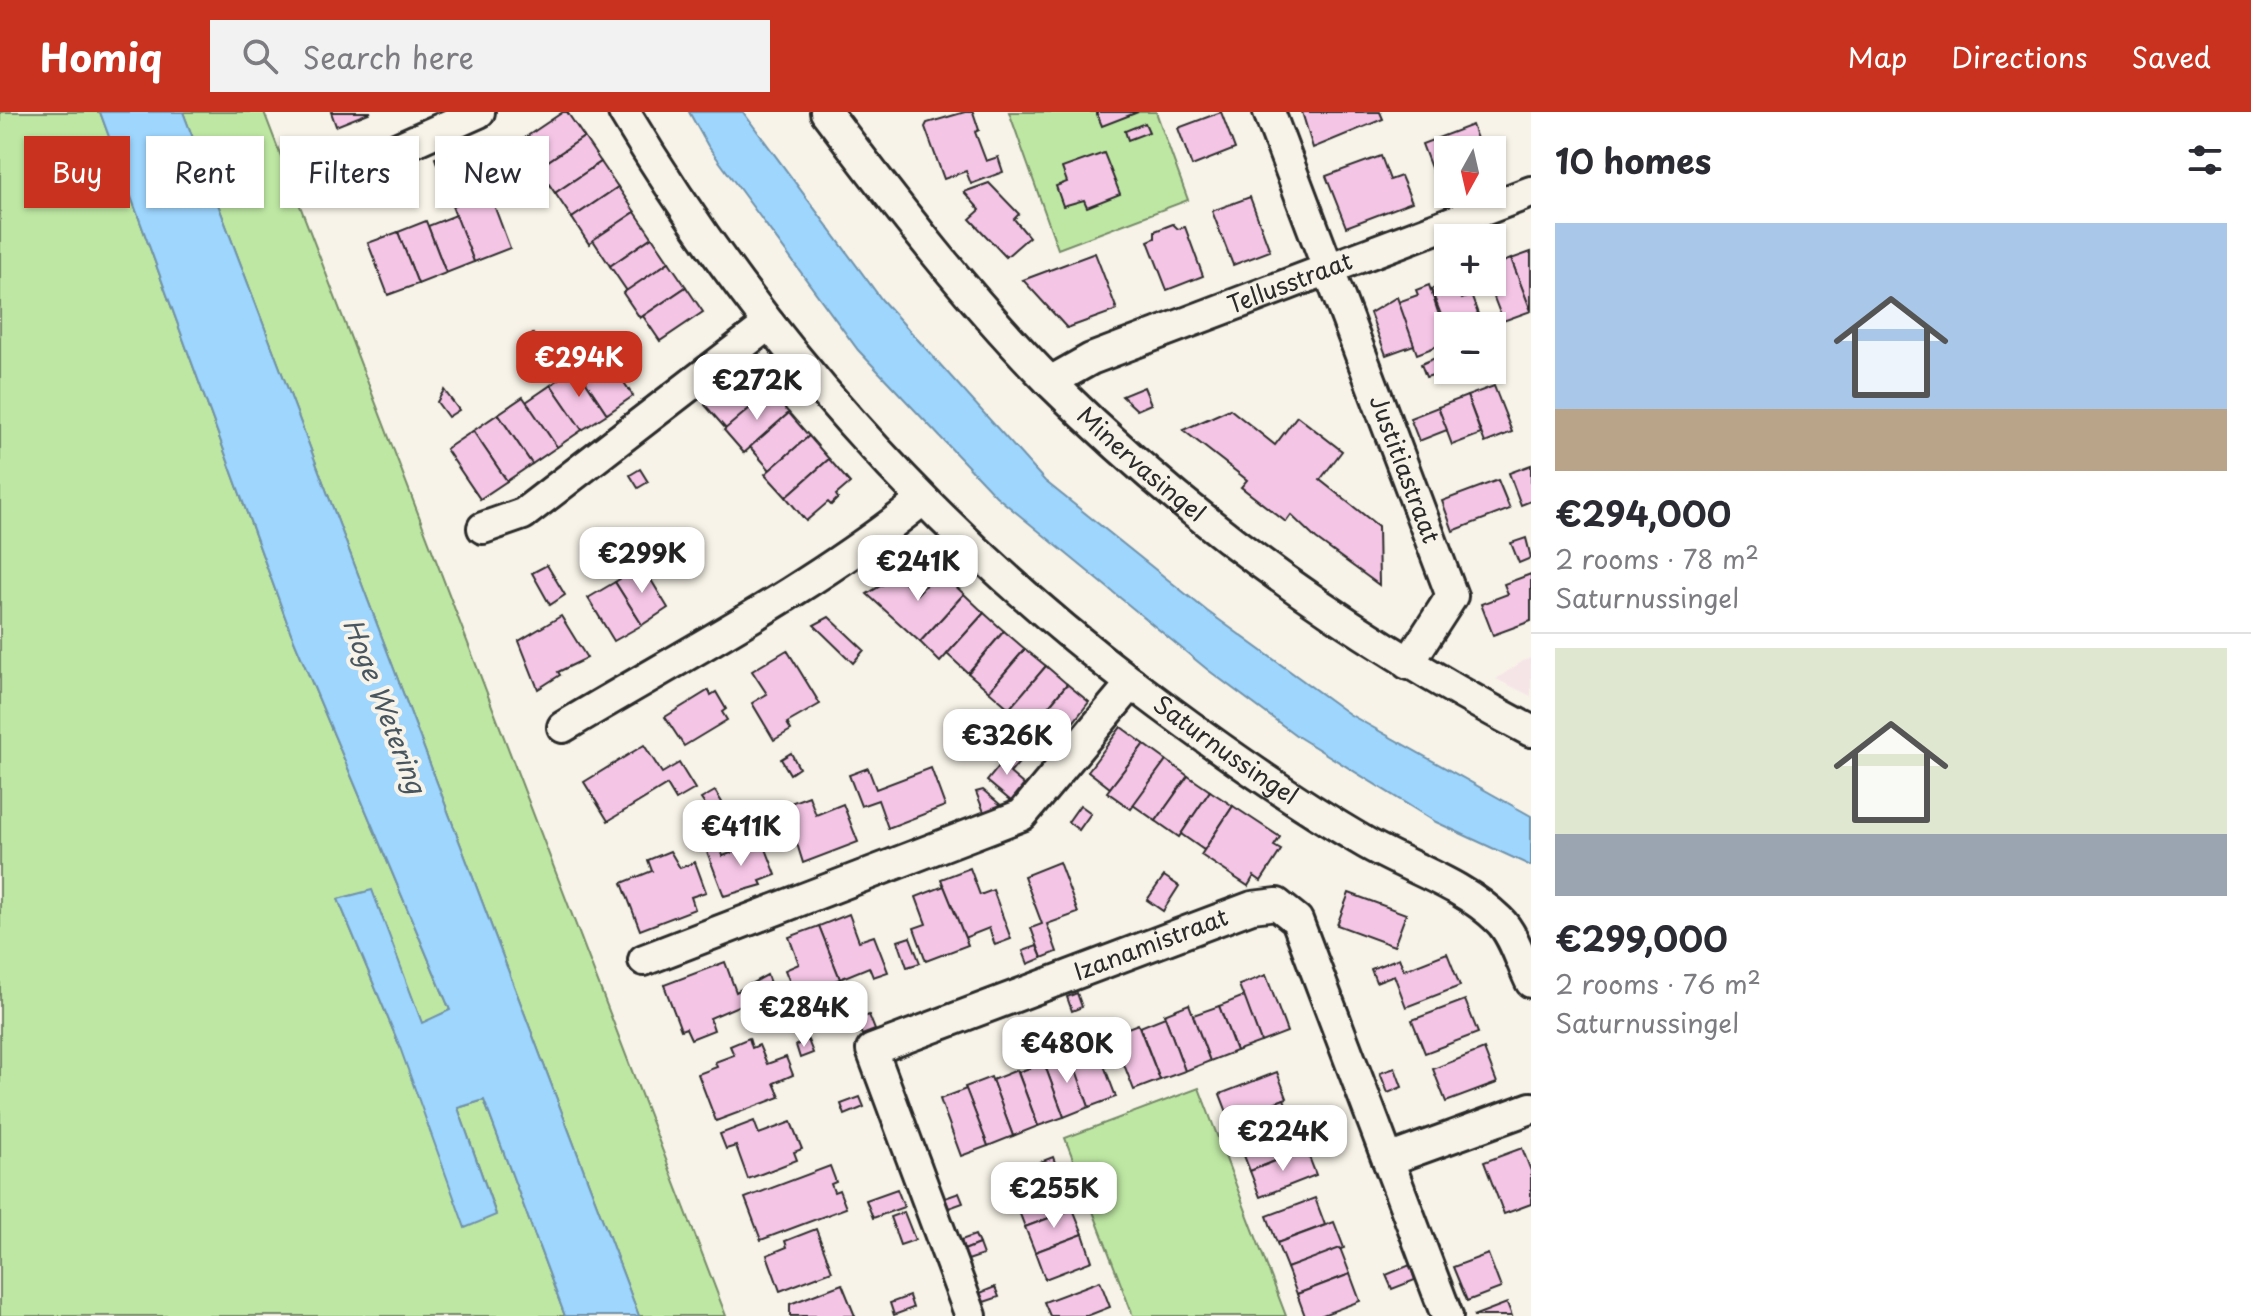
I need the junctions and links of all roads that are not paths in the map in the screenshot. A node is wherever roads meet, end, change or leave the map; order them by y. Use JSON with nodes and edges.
{"nodes":[{"id":1,"x":479,"y":112,"type":"edge"},
{"id":2,"x":624,"y":112,"type":"edge"},
{"id":3,"x":826,"y":112,"type":"edge"},
{"id":4,"x":1269,"y":112,"type":"edge"},
{"id":5,"x":419,"y":139,"type":"edge"},
{"id":6,"x":1531,"y":192,"type":"edge"},
{"id":7,"x":1329,"y":267,"type":"junction"},
{"id":8,"x":769,"y":324,"type":"junction"},
{"id":9,"x":1050,"y":382,"type":"junction"},
{"id":10,"x":921,"y":501,"type":"junction"},
{"id":11,"x":483,"y":528,"type":"dead end"},
{"id":12,"x":1408,"y":664,"type":"junction"},
{"id":13,"x":1132,"y":683,"type":"junction"},
{"id":14,"x":563,"y":727,"type":"dead end"},
{"id":15,"x":1531,"y":731,"type":"edge"},
{"id":16,"x":644,"y":960,"type":"dead end"},
{"id":17,"x":1531,"y":982,"type":"edge"},
{"id":18,"x":1531,"y":1108,"type":"edge"},
{"id":19,"x":1388,"y":1160,"type":"junction"},
{"id":20,"x":971,"y":1316,"type":"edge"},
{"id":21,"x":1447,"y":1316,"type":"edge"}],
"edges":[{"from":1,"to":5,"type":"street"},
{"from":2,"to":8,"type":"street","name":"Saturnussingel"},
{"from":3,"to":9,"type":"street","name":"Minervasingel"},
{"from":4,"to":7,"type":"street"},
{"from":6,"to":7,"type":"street","name":"Tellusstraat"},
{"from":7,"to":9,"type":"street","name":"Tellusstraat"},
{"from":7,"to":12,"type":"street","name":"Justitiastraat"},
{"from":8,"to":10,"type":"street","name":"Saturnussingel"},
{"from":8,"to":11,"type":"street"},
{"from":9,"to":12,"type":"street","name":"Minervasingel"},
{"from":10,"to":13,"type":"street","name":"Saturnussingel"},
{"from":10,"to":14,"type":"street"},
{"from":12,"to":15,"type":"street","name":"Minervasingel"},
{"from":13,"to":16,"type":"street"},
{"from":13,"to":17,"type":"street","name":"Saturnussingel"},
{"from":18,"to":19,"type":"street"},
{"from":19,"to":20,"type":"street","name":"Izanamistraat"},
{"from":19,"to":21,"type":"street","name":"Izanamistraat"}]}
